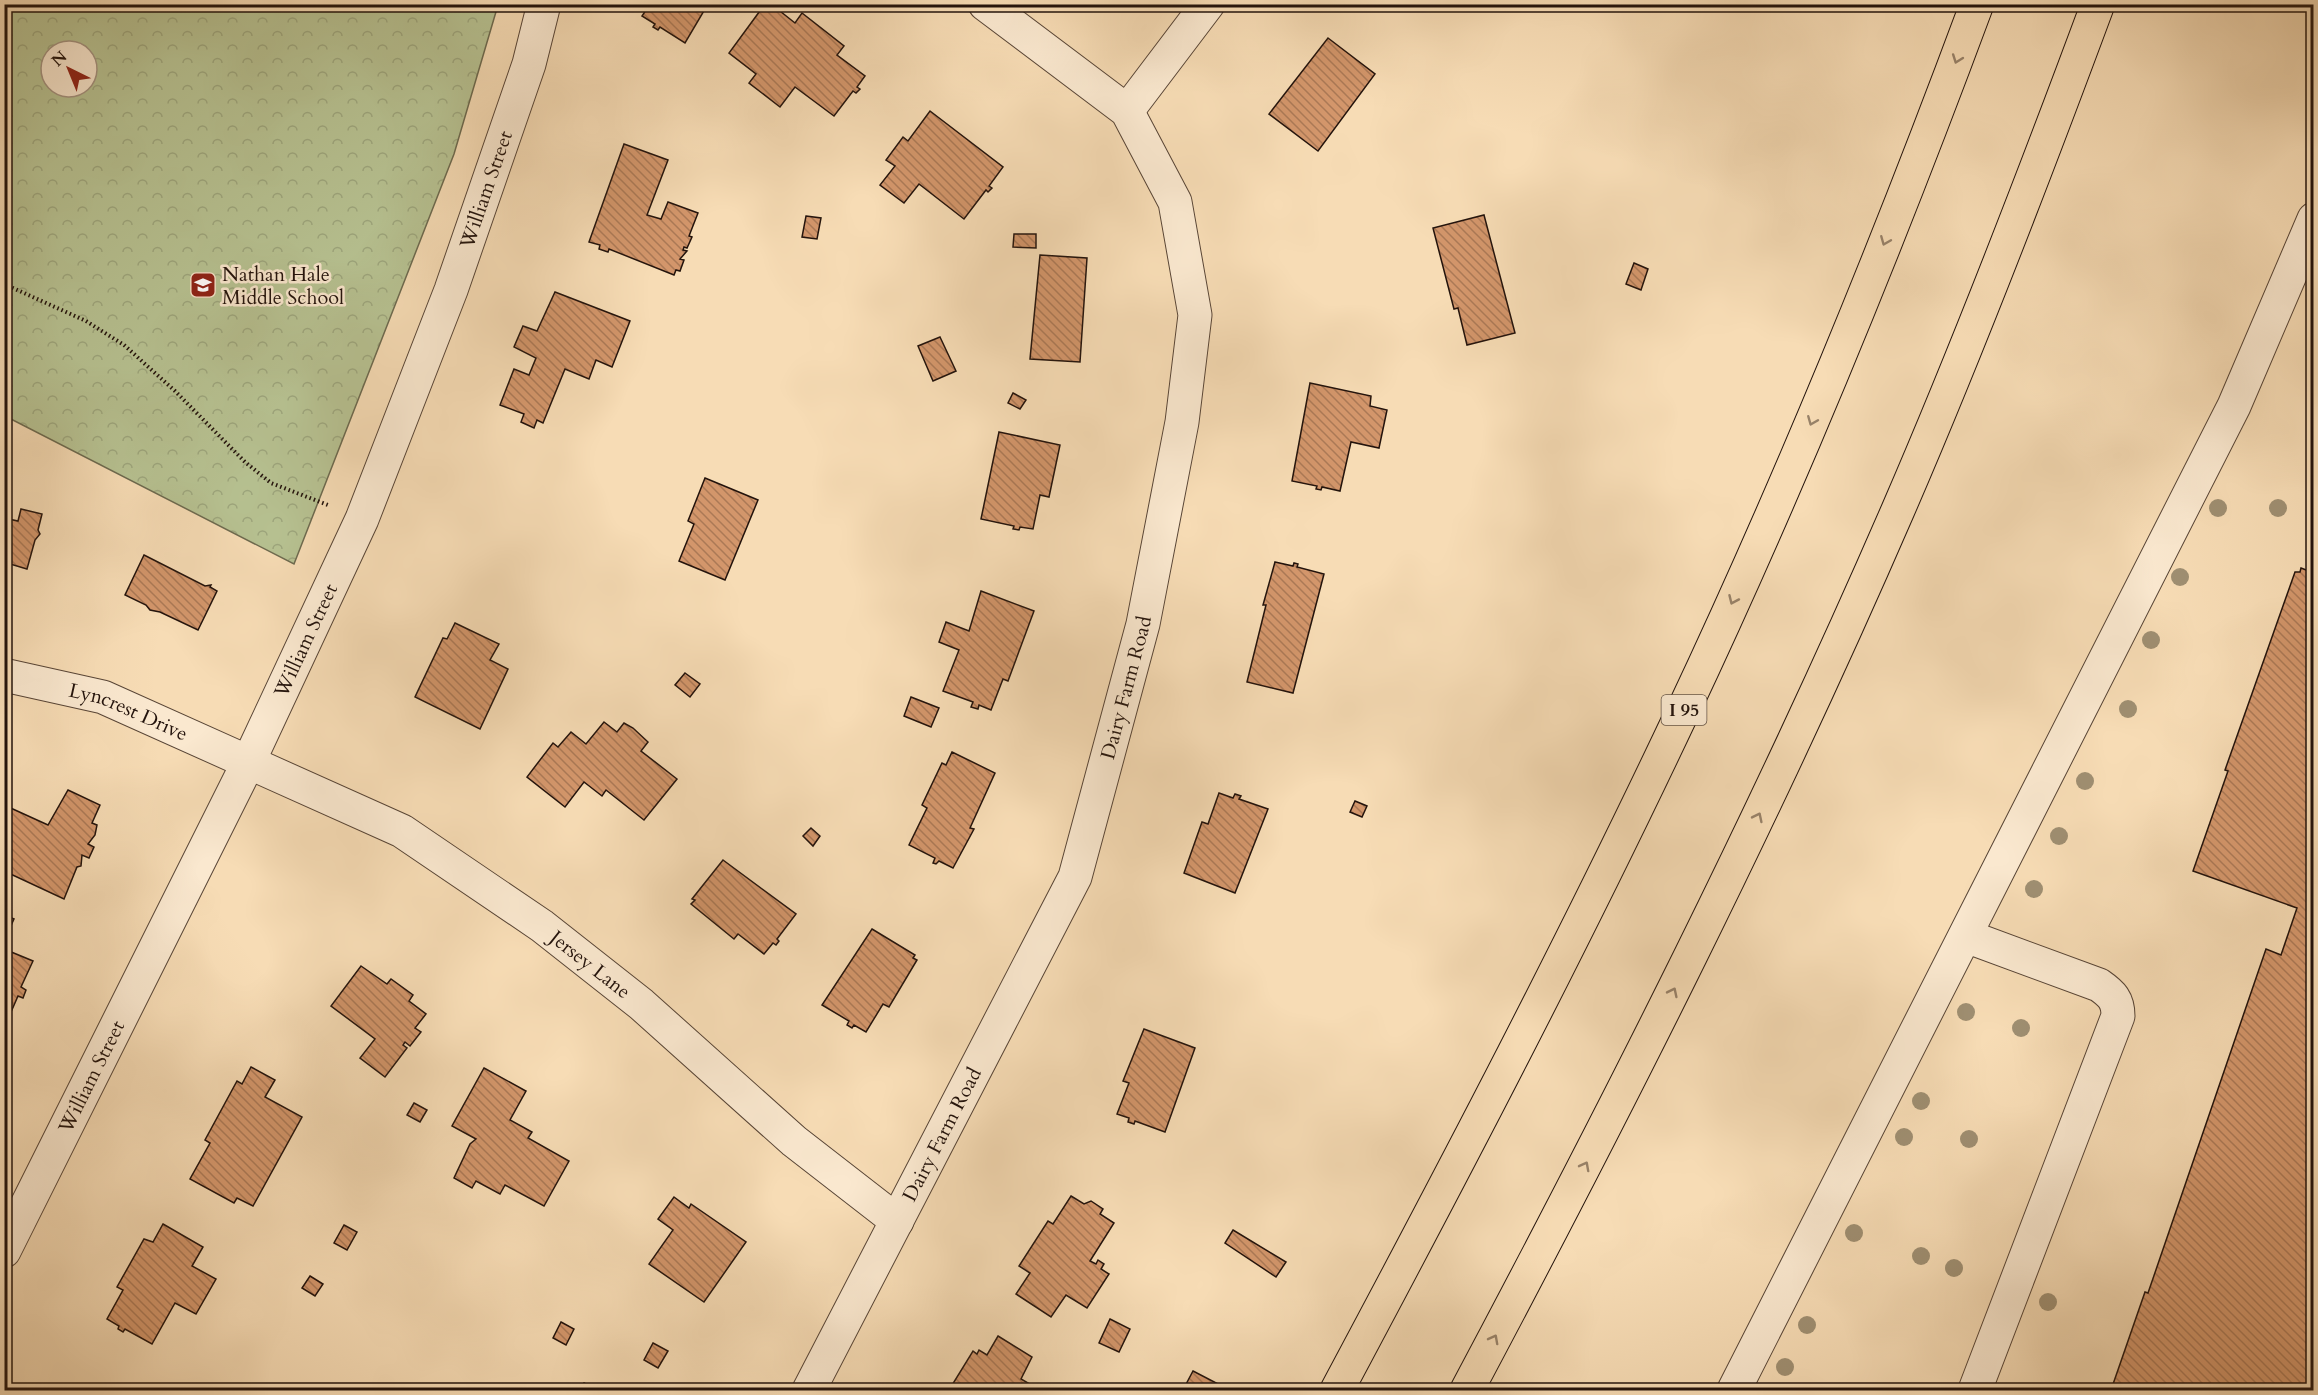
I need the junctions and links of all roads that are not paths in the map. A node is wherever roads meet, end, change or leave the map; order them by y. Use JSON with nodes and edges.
{"nodes":[{"id":1,"x":544,"y":4,"type":"edge"},
{"id":2,"x":985,"y":4,"type":"edge"},
{"id":3,"x":1208,"y":4,"type":"edge"},
{"id":4,"x":1977,"y":4,"type":"edge"},
{"id":5,"x":2098,"y":4,"type":"edge"},
{"id":6,"x":1127,"y":111,"type":"junction"},
{"id":7,"x":2313,"y":219,"type":"edge"},
{"id":8,"x":4,"y":675,"type":"edge"},
{"id":9,"x":249,"y":762,"type":"junction"},
{"id":10,"x":1966,"y":936,"type":"junction"},
{"id":11,"x":897,"y":1221,"type":"junction"},
{"id":12,"x":4,"y":1251,"type":"edge"},
{"id":13,"x":809,"y":1390,"type":"edge"},
{"id":14,"x":1337,"y":1390,"type":"edge"},
{"id":15,"x":1467,"y":1390,"type":"edge"},
{"id":16,"x":1734,"y":1390,"type":"edge"},
{"id":17,"x":1975,"y":1390,"type":"edge"}],
"edges":[{"from":1,"to":9,"type":"street","name":"William Street"},
{"from":2,"to":6,"type":"street","name":"Dairy Farm Road"},
{"from":3,"to":6,"type":"street"},
{"from":4,"to":14,"type":"highway","number":"I 95","one_way":true},
{"from":15,"to":5,"type":"highway","one_way":true},
{"from":6,"to":11,"type":"street","name":"Dairy Farm Road"},
{"from":7,"to":10,"type":"street"},
{"from":8,"to":9,"type":"street","name":"Lyncrest Drive"},
{"from":9,"to":11,"type":"street","name":"Jersey Lane"},
{"from":9,"to":12,"type":"street","name":"William Street"},
{"from":10,"to":16,"type":"street"},
{"from":10,"to":17,"type":"street"},
{"from":11,"to":13,"type":"street","name":"Dairy Farm Road"}]}
